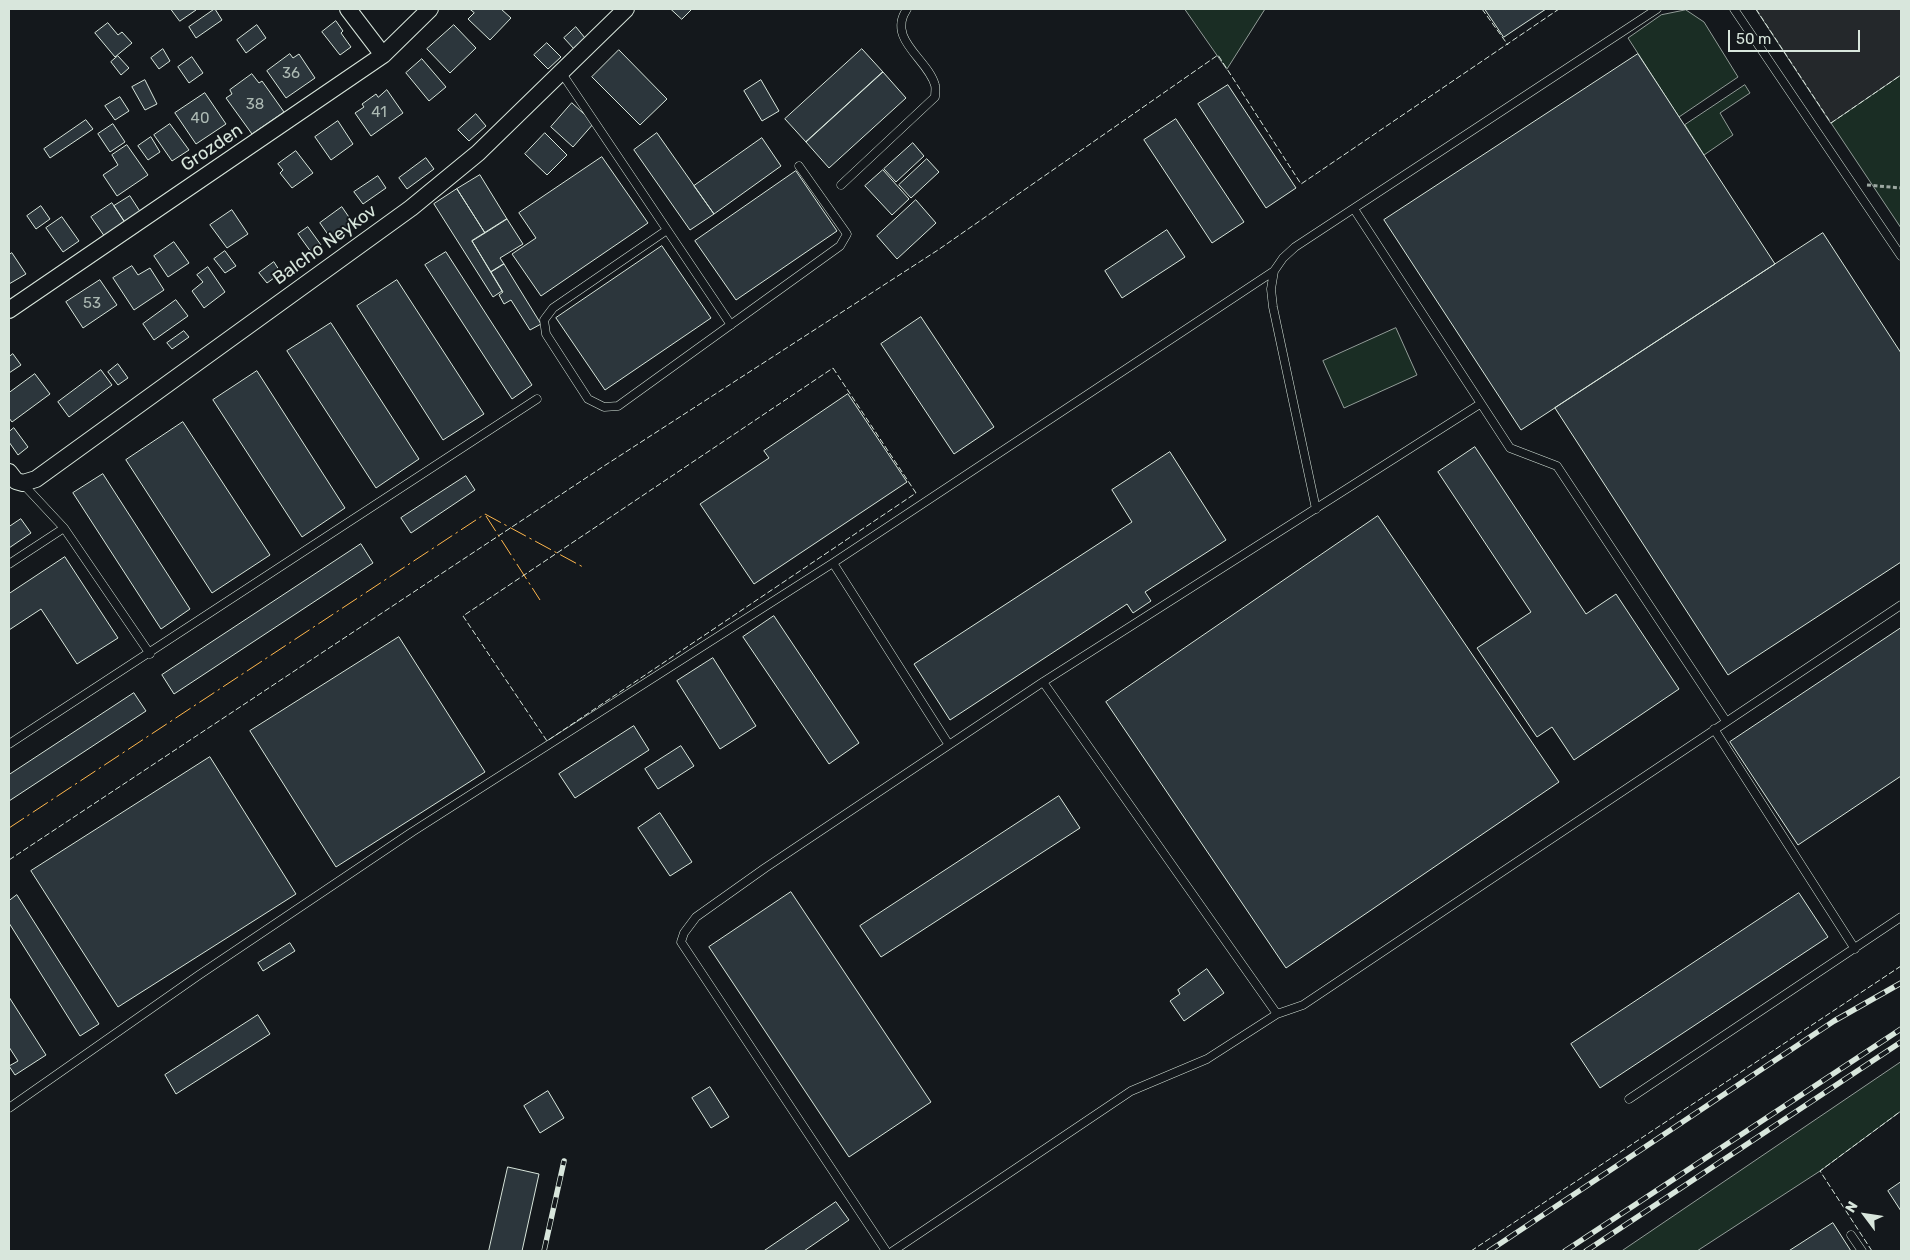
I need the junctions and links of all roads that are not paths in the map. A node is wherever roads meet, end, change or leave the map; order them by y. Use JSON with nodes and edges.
{"nodes":[{"id":1,"x":348,"y":9,"type":"edge"},
{"id":2,"x":430,"y":9,"type":"edge"},
{"id":3,"x":626,"y":9,"type":"edge"},
{"id":4,"x":907,"y":9,"type":"edge"},
{"id":5,"x":1656,"y":9,"type":"edge"},
{"id":6,"x":1734,"y":9,"type":"edge"},
{"id":7,"x":383,"y":55,"type":"junction"},
{"id":8,"x":561,"y":72,"type":"junction"},
{"id":9,"x":799,"y":166,"type":"dead end"},
{"id":10,"x":841,"y":185,"type":"dead end"},
{"id":11,"x":1354,"y":209,"type":"junction"},
{"id":12,"x":667,"y":230,"type":"junction"},
{"id":13,"x":1901,"y":256,"type":"edge"},
{"id":14,"x":1274,"y":271,"type":"junction"},
{"id":15,"x":9,"y":310,"type":"edge"},
{"id":16,"x":731,"y":325,"type":"junction"},
{"id":17,"x":538,"y":399,"type":"dead end"},
{"id":18,"x":1480,"y":404,"type":"junction"},
{"id":19,"x":9,"y":472,"type":"edge"},
{"id":20,"x":22,"y":483,"type":"junction"},
{"id":21,"x":1316,"y":509,"type":"junction"},
{"id":22,"x":64,"y":528,"type":"junction"},
{"id":23,"x":833,"y":563,"type":"junction"},
{"id":24,"x":9,"y":564,"type":"edge"},
{"id":25,"x":1901,"y":605,"type":"edge"},
{"id":26,"x":150,"y":654,"type":"junction"},
{"id":27,"x":1043,"y":682,"type":"junction"},
{"id":28,"x":1726,"y":721,"type":"junction"},
{"id":29,"x":1714,"y":729,"type":"junction"},
{"id":30,"x":9,"y":744,"type":"edge"},
{"id":31,"x":949,"y":745,"type":"junction"},
{"id":32,"x":1901,"y":918,"type":"edge"},
{"id":33,"x":1855,"y":949,"type":"junction"},
{"id":34,"x":1276,"y":1014,"type":"junction"},
{"id":35,"x":1629,"y":1099,"type":"dead end"},
{"id":36,"x":9,"y":1108,"type":"edge"},
{"id":37,"x":1851,"y":1235,"type":"dead end"},
{"id":38,"x":886,"y":1251,"type":"edge"},
{"id":39,"x":893,"y":1251,"type":"edge"},
{"id":40,"x":1862,"y":1251,"type":"edge"}],
"edges":[{"from":1,"to":7,"type":"street"},
{"from":2,"to":7,"type":"street","name":"Grozden"},
{"from":3,"to":8,"type":"street","name":"Balcho Neykov"},
{"from":4,"to":10,"type":"lane"},
{"from":5,"to":11,"type":"lane"},
{"from":6,"to":13,"type":"lane"},
{"from":7,"to":15,"type":"street","name":"Grozden"},
{"from":8,"to":12,"type":"lane"},
{"from":8,"to":20,"type":"street","name":"Balcho Neykov"},
{"from":9,"to":16,"type":"lane"},
{"from":11,"to":14,"type":"lane"},
{"from":11,"to":18,"type":"lane"},
{"from":12,"to":16,"type":"lane"},
{"from":12,"to":16,"type":"lane"},
{"from":14,"to":21,"type":"lane"},
{"from":14,"to":23,"type":"lane"},
{"from":17,"to":26,"type":"lane"},
{"from":18,"to":21,"type":"lane"},
{"from":18,"to":28,"type":"lane"},
{"from":19,"to":20,"type":"street"},
{"from":20,"to":22,"type":"lane"},
{"from":21,"to":27,"type":"lane"},
{"from":22,"to":24,"type":"lane"},
{"from":22,"to":26,"type":"lane"},
{"from":23,"to":31,"type":"lane"},
{"from":23,"to":36,"type":"lane"},
{"from":25,"to":28,"type":"lane"},
{"from":26,"to":30,"type":"lane"},
{"from":27,"to":31,"type":"lane"},
{"from":27,"to":34,"type":"lane"},
{"from":28,"to":29,"type":"lane"},
{"from":29,"to":33,"type":"lane"},
{"from":29,"to":34,"type":"lane"},
{"from":31,"to":38,"type":"lane"},
{"from":32,"to":33,"type":"lane"},
{"from":33,"to":35,"type":"lane"},
{"from":34,"to":39,"type":"lane"},
{"from":37,"to":40,"type":"lane"}]}
